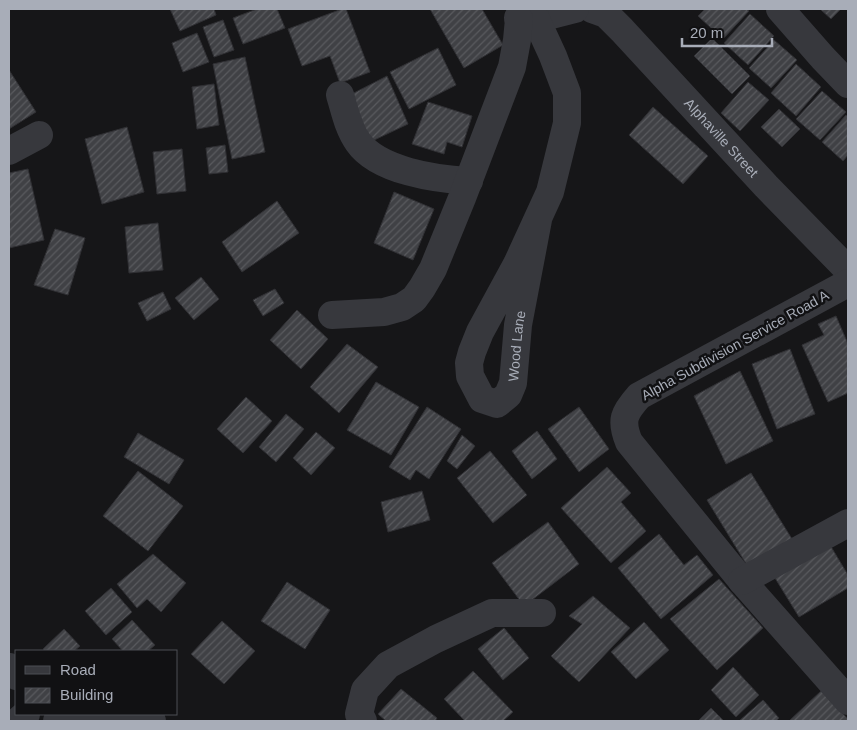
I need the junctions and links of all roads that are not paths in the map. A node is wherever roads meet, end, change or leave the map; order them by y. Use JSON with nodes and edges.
{"nodes":[{"id":1,"x":575,"y":9,"type":"edge"},
{"id":2,"x":780,"y":9,"type":"edge"},
{"id":3,"x":602,"y":11,"type":"edge"},
{"id":4,"x":520,"y":15,"type":"edge"},
{"id":5,"x":848,"y":84,"type":"edge"},
{"id":6,"x":340,"y":95,"type":"dead end"},
{"id":7,"x":39,"y":135,"type":"dead end"},
{"id":8,"x":9,"y":151,"type":"edge"},
{"id":9,"x":469,"y":180,"type":"junction"},
{"id":10,"x":538,"y":220,"type":"junction"},
{"id":11,"x":848,"y":270,"type":"edge"},
{"id":12,"x":848,"y":283,"type":"edge"},
{"id":13,"x":332,"y":315,"type":"dead end"},
{"id":14,"x":848,"y":523,"type":"edge"},
{"id":15,"x":742,"y":581,"type":"junction"},
{"id":16,"x":542,"y":613,"type":"dead end"},
{"id":17,"x":848,"y":700,"type":"edge"},
{"id":18,"x":41,"y":715,"type":"edge"},
{"id":19,"x":52,"y":721,"type":"edge"},
{"id":20,"x":57,"y":721,"type":"edge"},
{"id":21,"x":152,"y":721,"type":"edge"},
{"id":22,"x":363,"y":721,"type":"edge"}],
"edges":[{"from":1,"to":4,"type":"street"},
{"from":2,"to":5,"type":"street"},
{"from":3,"to":11,"type":"street","name":"Alphaville Street"},
{"from":4,"to":9,"type":"street"},
{"from":4,"to":10,"type":"street","name":"Wood Lane"},
{"from":6,"to":9,"type":"street"},
{"from":7,"to":8,"type":"street"},
{"from":9,"to":13,"type":"street"},
{"from":10,"to":10,"type":"street","name":"Wood Lane"},
{"from":12,"to":15,"type":"street","name":"Alpha Subdivision Service Road A"},
{"from":14,"to":15,"type":"street"},
{"from":15,"to":17,"type":"street","name":"Alpha Subdivision Service Road A"},
{"from":16,"to":22,"type":"street"},
{"from":18,"to":19,"type":"street"},
{"from":20,"to":21,"type":"street"}]}
